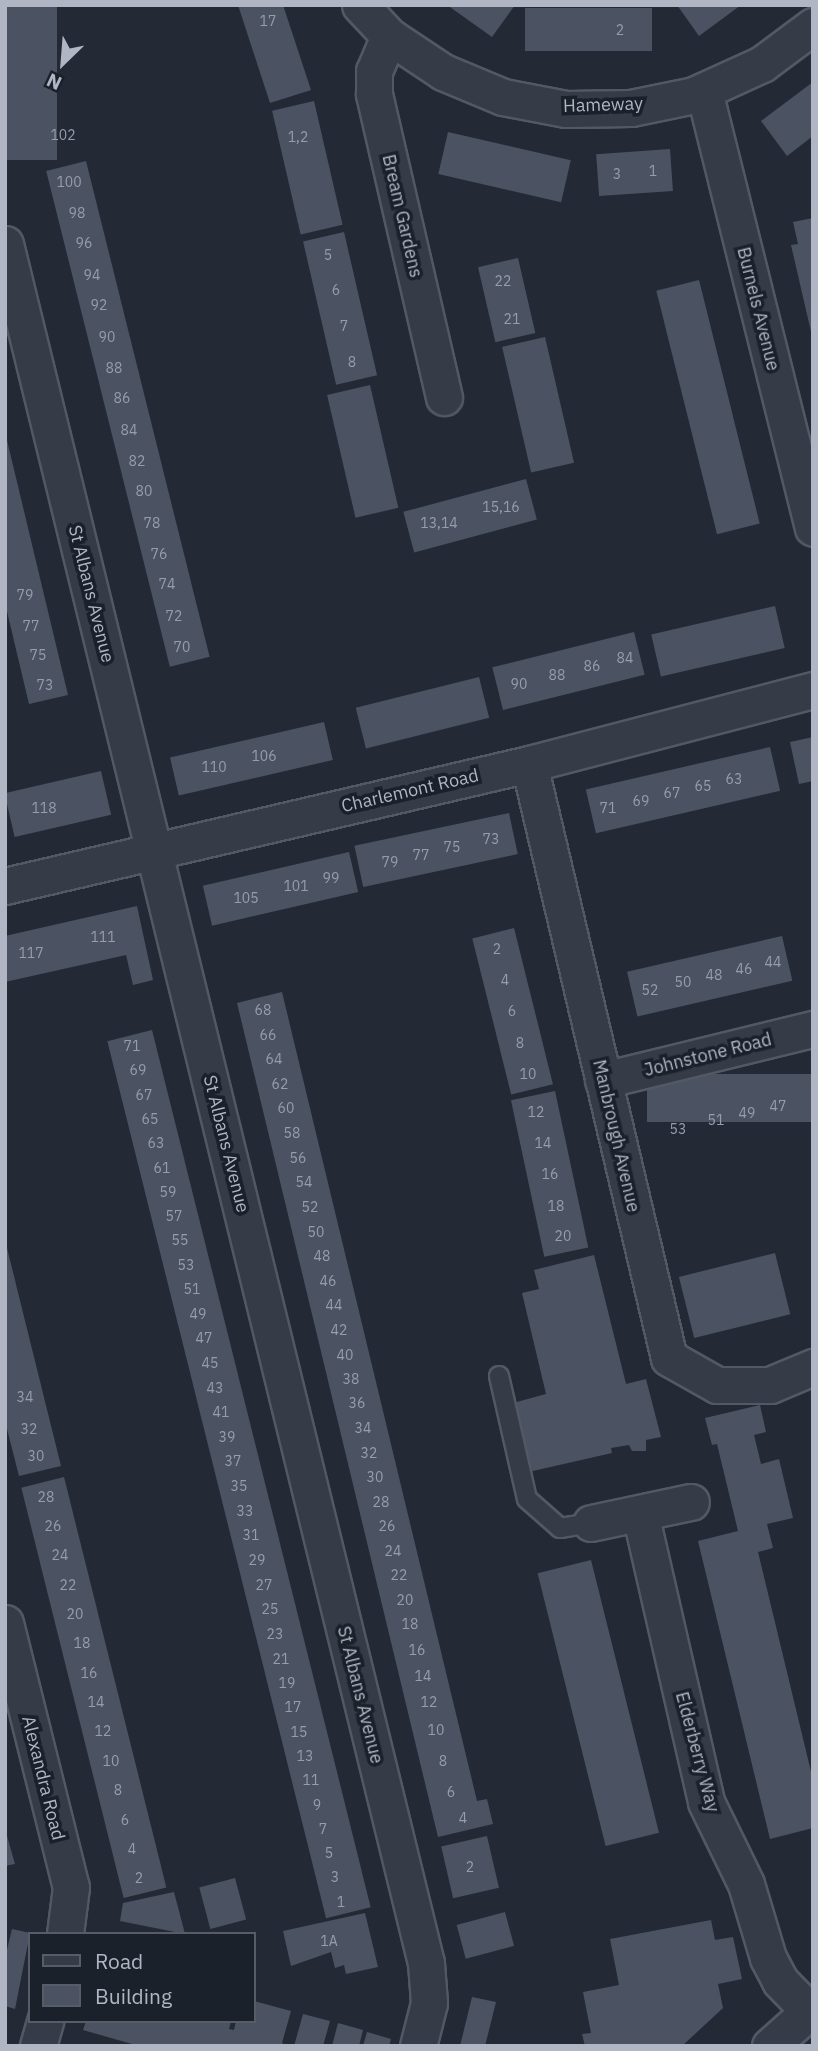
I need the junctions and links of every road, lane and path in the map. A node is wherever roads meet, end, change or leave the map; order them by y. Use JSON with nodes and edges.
{"nodes":[{"id":1,"x":360,"y":5,"type":"edge"},
{"id":2,"x":813,"y":26,"type":"edge"},
{"id":3,"x":389,"y":36,"type":"junction"},
{"id":4,"x":705,"y":91,"type":"junction"},
{"id":5,"x":5,"y":244,"type":"edge"},
{"id":6,"x":444,"y":397,"type":"dead end"},
{"id":7,"x":813,"y":528,"type":"edge"},
{"id":8,"x":813,"y":690,"type":"edge"},
{"id":9,"x":529,"y":764,"type":"junction"},
{"id":10,"x":153,"y":848,"type":"junction"},
{"id":11,"x":5,"y":886,"type":"edge"},
{"id":12,"x":813,"y":1029,"type":"edge"},
{"id":13,"x":603,"y":1080,"type":"junction"},
{"id":14,"x":813,"y":1367,"type":"edge"},
{"id":15,"x":499,"y":1376,"type":"dead end"},
{"id":16,"x":691,"y":1502,"type":"dead end"},
{"id":17,"x":640,"y":1513,"type":"junction"},
{"id":18,"x":591,"y":1523,"type":"joint"},
{"id":19,"x":5,"y":1623,"type":"edge"},
{"id":20,"x":65,"y":1932,"type":"edge"},
{"id":21,"x":811,"y":2010,"type":"edge"},
{"id":22,"x":44,"y":2023,"type":"edge"},
{"id":23,"x":38,"y":2046,"type":"edge"},
{"id":24,"x":418,"y":2046,"type":"edge"},
{"id":25,"x":770,"y":2046,"type":"edge"}],
"edges":[{"from":1,"to":3,"type":"street","name":"Hameway"},
{"from":2,"to":4,"type":"street","name":"Hameway"},
{"from":3,"to":4,"type":"street","name":"Hameway"},
{"from":3,"to":6,"type":"street","name":"Bream Gardens"},
{"from":4,"to":7,"type":"street","name":"Burnels Avenue"},
{"from":5,"to":10,"type":"street","name":"St Albans Avenue"},
{"from":8,"to":9,"type":"street","name":"Charlemont Road"},
{"from":9,"to":10,"type":"street","name":"Charlemont Road"},
{"from":9,"to":13,"type":"street","name":"Manbrough Avenue"},
{"from":10,"to":11,"type":"street","name":"Charlemont Road"},
{"from":10,"to":24,"type":"street","name":"St Albans Avenue"},
{"from":12,"to":13,"type":"street","name":"Johnstone Road"},
{"from":13,"to":14,"type":"street","name":"Manbrough Avenue"},
{"from":15,"to":18,"type":"lane"},
{"from":16,"to":17,"type":"street"},
{"from":17,"to":18,"type":"street"},
{"from":17,"to":21,"type":"street","name":"Elderberry Way"},
{"from":19,"to":20,"type":"street","name":"Alexandra Road"},
{"from":21,"to":25,"type":"street"},
{"from":22,"to":23,"type":"street"}]}
